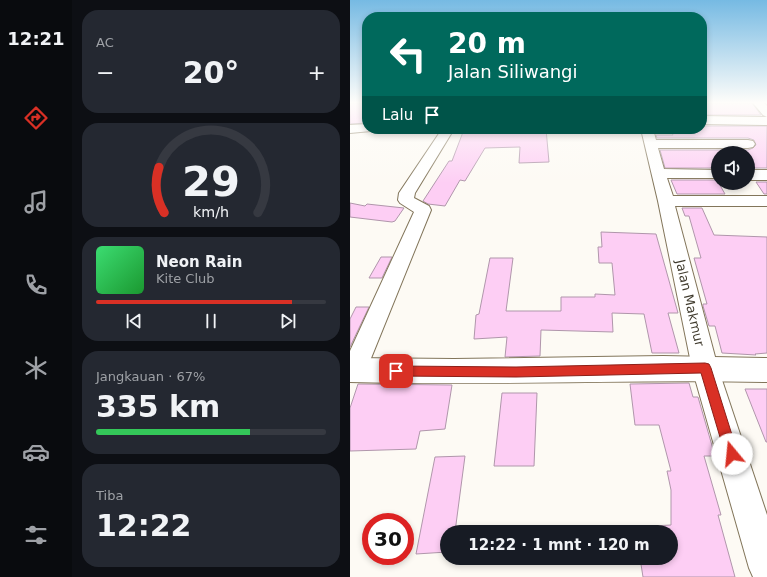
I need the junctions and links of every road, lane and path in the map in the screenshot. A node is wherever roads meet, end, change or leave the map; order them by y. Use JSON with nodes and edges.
{"nodes":[{"id":1,"x":445,"y":134,"type":"edge"},
{"id":2,"x":648,"y":137,"type":"edge"},
{"id":3,"x":748,"y":144,"type":"dead end"},
{"id":4,"x":659,"y":173,"type":"junction"},
{"id":5,"x":711,"y":174,"type":"edge"},
{"id":6,"x":755,"y":175,"type":"edge"},
{"id":7,"x":767,"y":175,"type":"edge"},
{"id":8,"x":666,"y":201,"type":"junction"},
{"id":9,"x":767,"y":201,"type":"edge"},
{"id":10,"x":705,"y":368,"type":"junction"},
{"id":11,"x":352,"y":370,"type":"edge"},
{"id":12,"x":767,"y":370,"type":"edge"},
{"id":13,"x":767,"y":568,"type":"edge"}],
"edges":[{"from":1,"to":11,"type":"street"},
{"from":2,"to":3,"type":"street"},
{"from":2,"to":4,"type":"street","name":"Jalan Makmur"},
{"from":4,"to":5,"type":"street"},
{"from":4,"to":8,"type":"street","name":"Jalan Makmur"},
{"from":6,"to":7,"type":"street"},
{"from":8,"to":9,"type":"street"},
{"from":8,"to":10,"type":"street","name":"Jalan Makmur"},
{"from":10,"to":11,"type":"street"},
{"from":10,"to":12,"type":"street"},
{"from":10,"to":13,"type":"street","name":"Jalan Makmur"}]}
